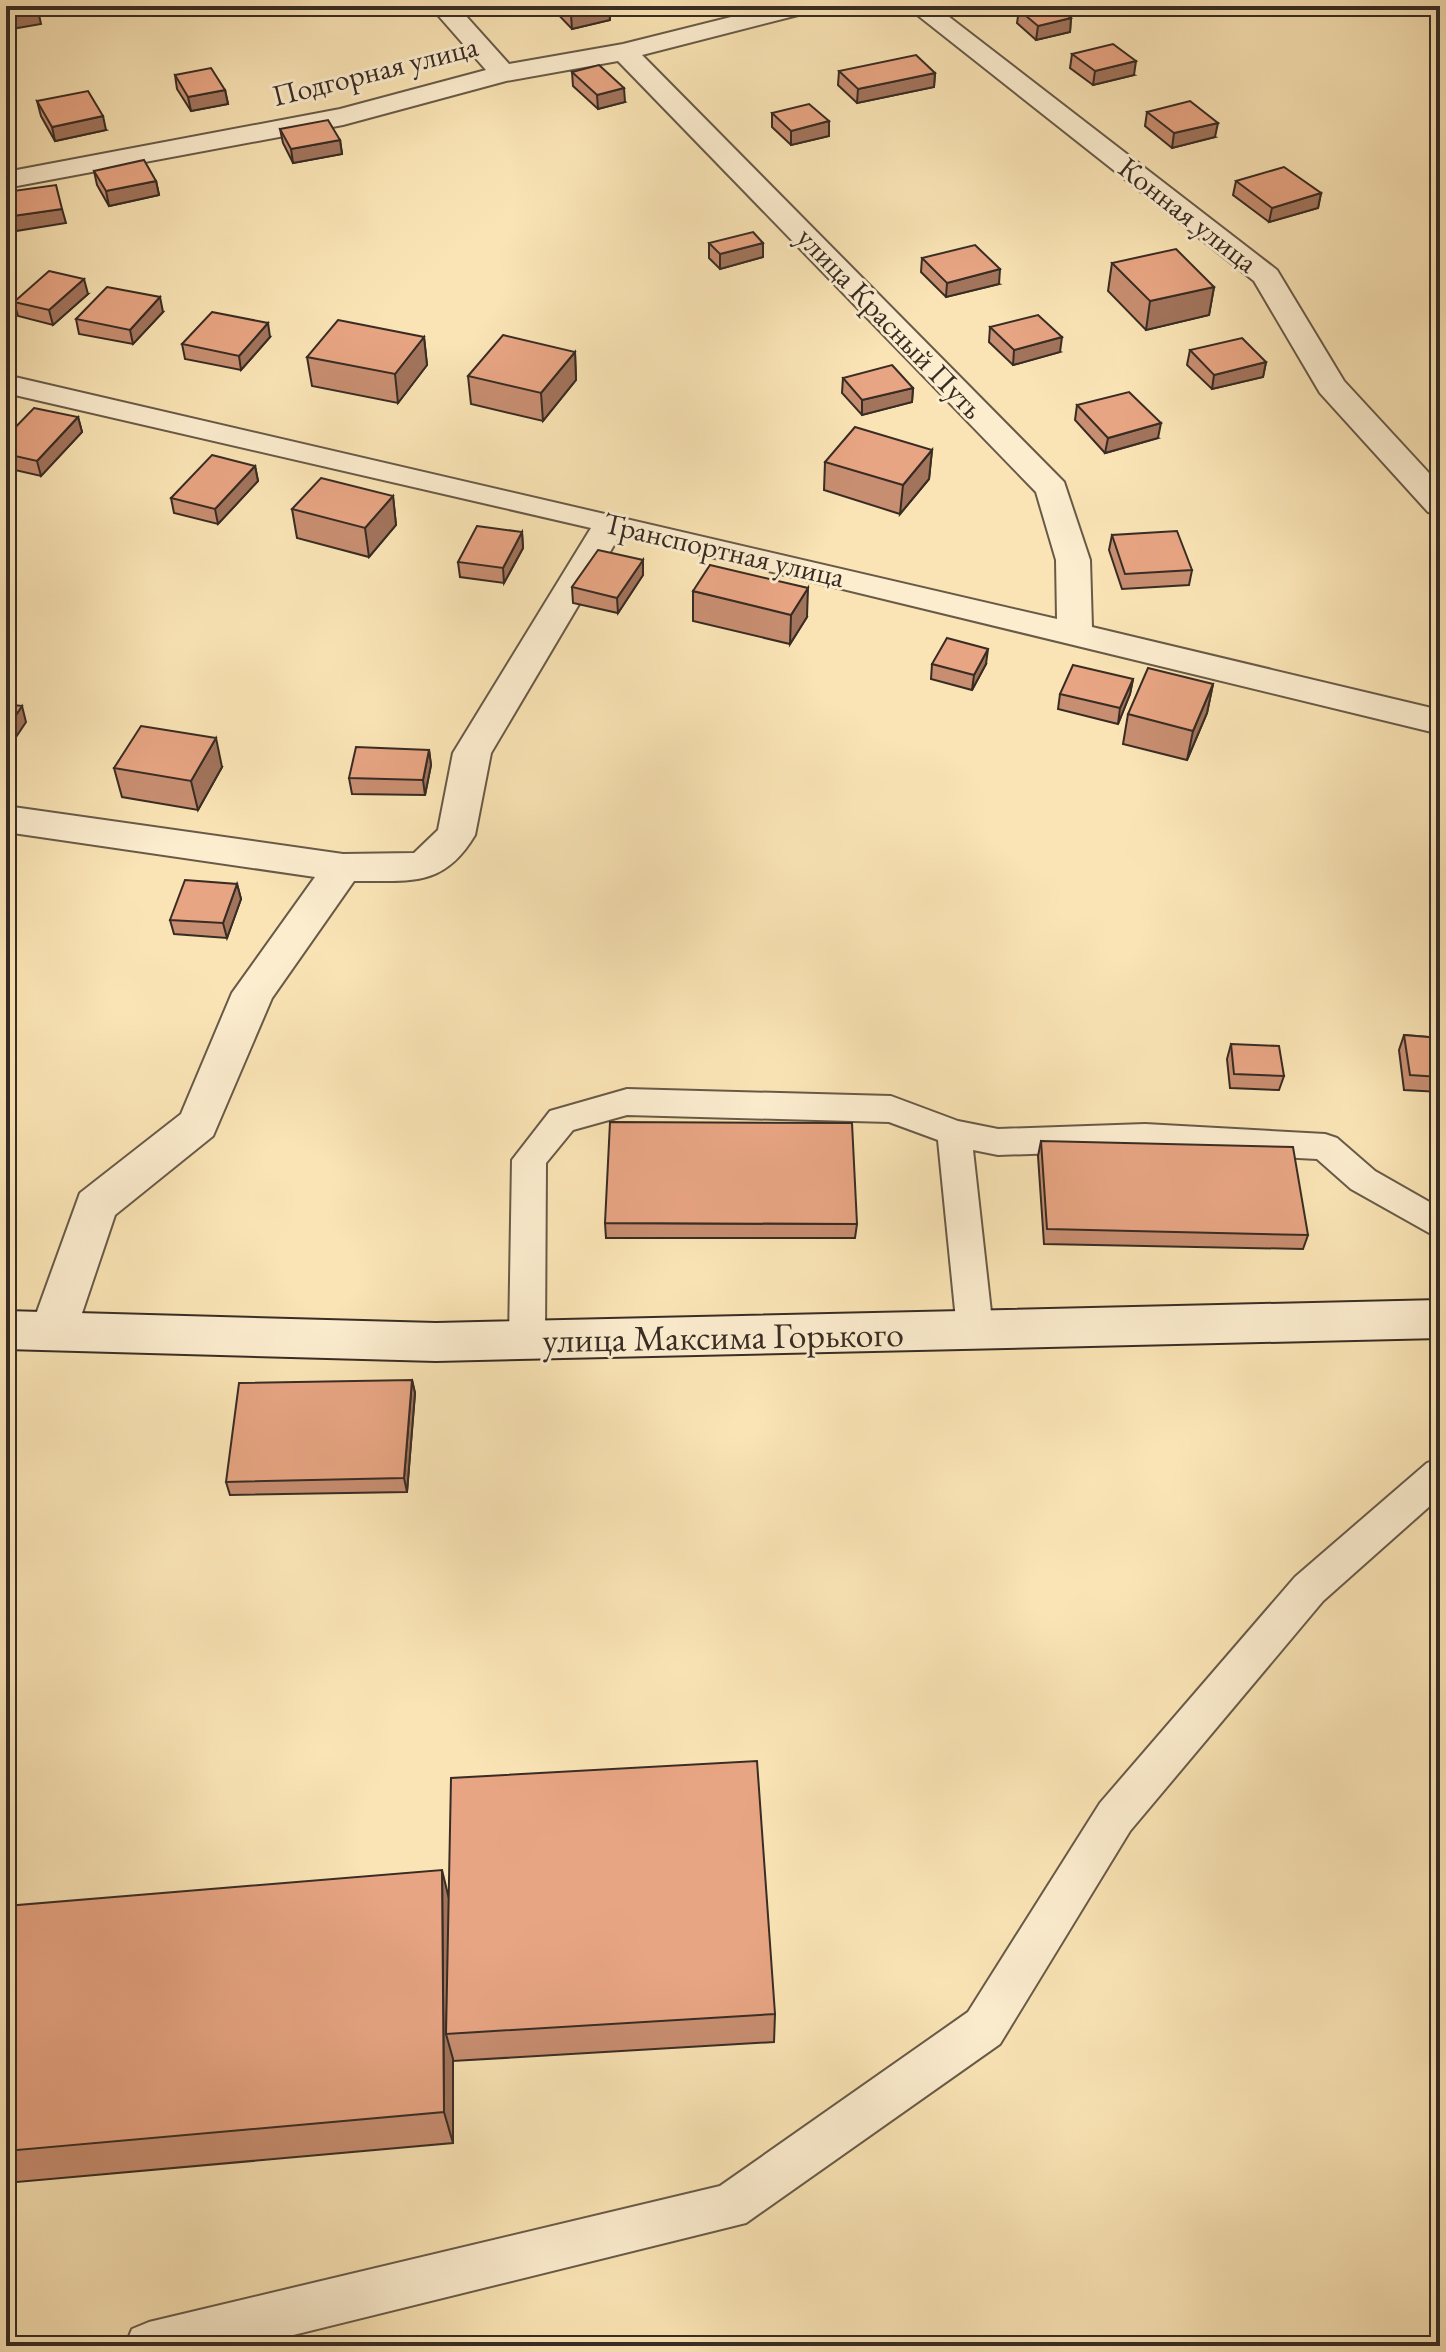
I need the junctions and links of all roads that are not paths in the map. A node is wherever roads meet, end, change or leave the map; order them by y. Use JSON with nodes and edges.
{"nodes":[{"id":1,"x":443,"y":6,"type":"edge"},
{"id":2,"x":805,"y":6,"type":"edge"},
{"id":3,"x":919,"y":6,"type":"edge"},
{"id":4,"x":624,"y":52,"type":"junction"},
{"id":5,"x":503,"y":73,"type":"junction"},
{"id":6,"x":6,"y":180,"type":"edge"},
{"id":7,"x":6,"y":384,"type":"edge"},
{"id":8,"x":1440,"y":505,"type":"edge"},
{"id":9,"x":611,"y":523,"type":"junction"},
{"id":10,"x":1075,"y":634,"type":"junction"},
{"id":11,"x":1440,"y":722,"type":"edge"},
{"id":12,"x":6,"y":819,"type":"edge"},
{"id":13,"x":343,"y":868,"type":"junction"},
{"id":14,"x":954,"y":1133,"type":"junction"},
{"id":15,"x":1440,"y":1225,"type":"edge"},
{"id":16,"x":1440,"y":1319,"type":"edge"},
{"id":17,"x":6,"y":1330,"type":"edge"},
{"id":18,"x":975,"y":1330,"type":"junction"},
{"id":19,"x":53,"y":1331,"type":"junction"},
{"id":20,"x":527,"y":1340,"type":"junction"},
{"id":21,"x":1440,"y":1474,"type":"edge"},
{"id":22,"x":149,"y":2346,"type":"edge"}],
"edges":[{"from":1,"to":5,"type":"street"},
{"from":2,"to":4,"type":"street","name":"Подгорная улица"},
{"from":3,"to":8,"type":"street","name":"Конная улица"},
{"from":4,"to":5,"type":"street","name":"Подгорная улица"},
{"from":4,"to":10,"type":"street","name":"улица Красный Путь"},
{"from":5,"to":6,"type":"street","name":"Подгорная улица"},
{"from":7,"to":9,"type":"street","name":"Транспортная улица"},
{"from":9,"to":10,"type":"street","name":"Транспортная улица"},
{"from":9,"to":13,"type":"street"},
{"from":10,"to":11,"type":"street","name":"Транспортная улица"},
{"from":12,"to":13,"type":"street"},
{"from":13,"to":19,"type":"street"},
{"from":14,"to":15,"type":"lane"},
{"from":14,"to":18,"type":"lane"},
{"from":14,"to":20,"type":"lane"},
{"from":16,"to":18,"type":"street","name":"улица Максима Горького"},
{"from":17,"to":19,"type":"street","name":"улица Максима Горького"},
{"from":18,"to":20,"type":"street","name":"улица Максима Горького"},
{"from":19,"to":20,"type":"street","name":"улица Максима Горького"},
{"from":21,"to":22,"type":"lane"}]}
